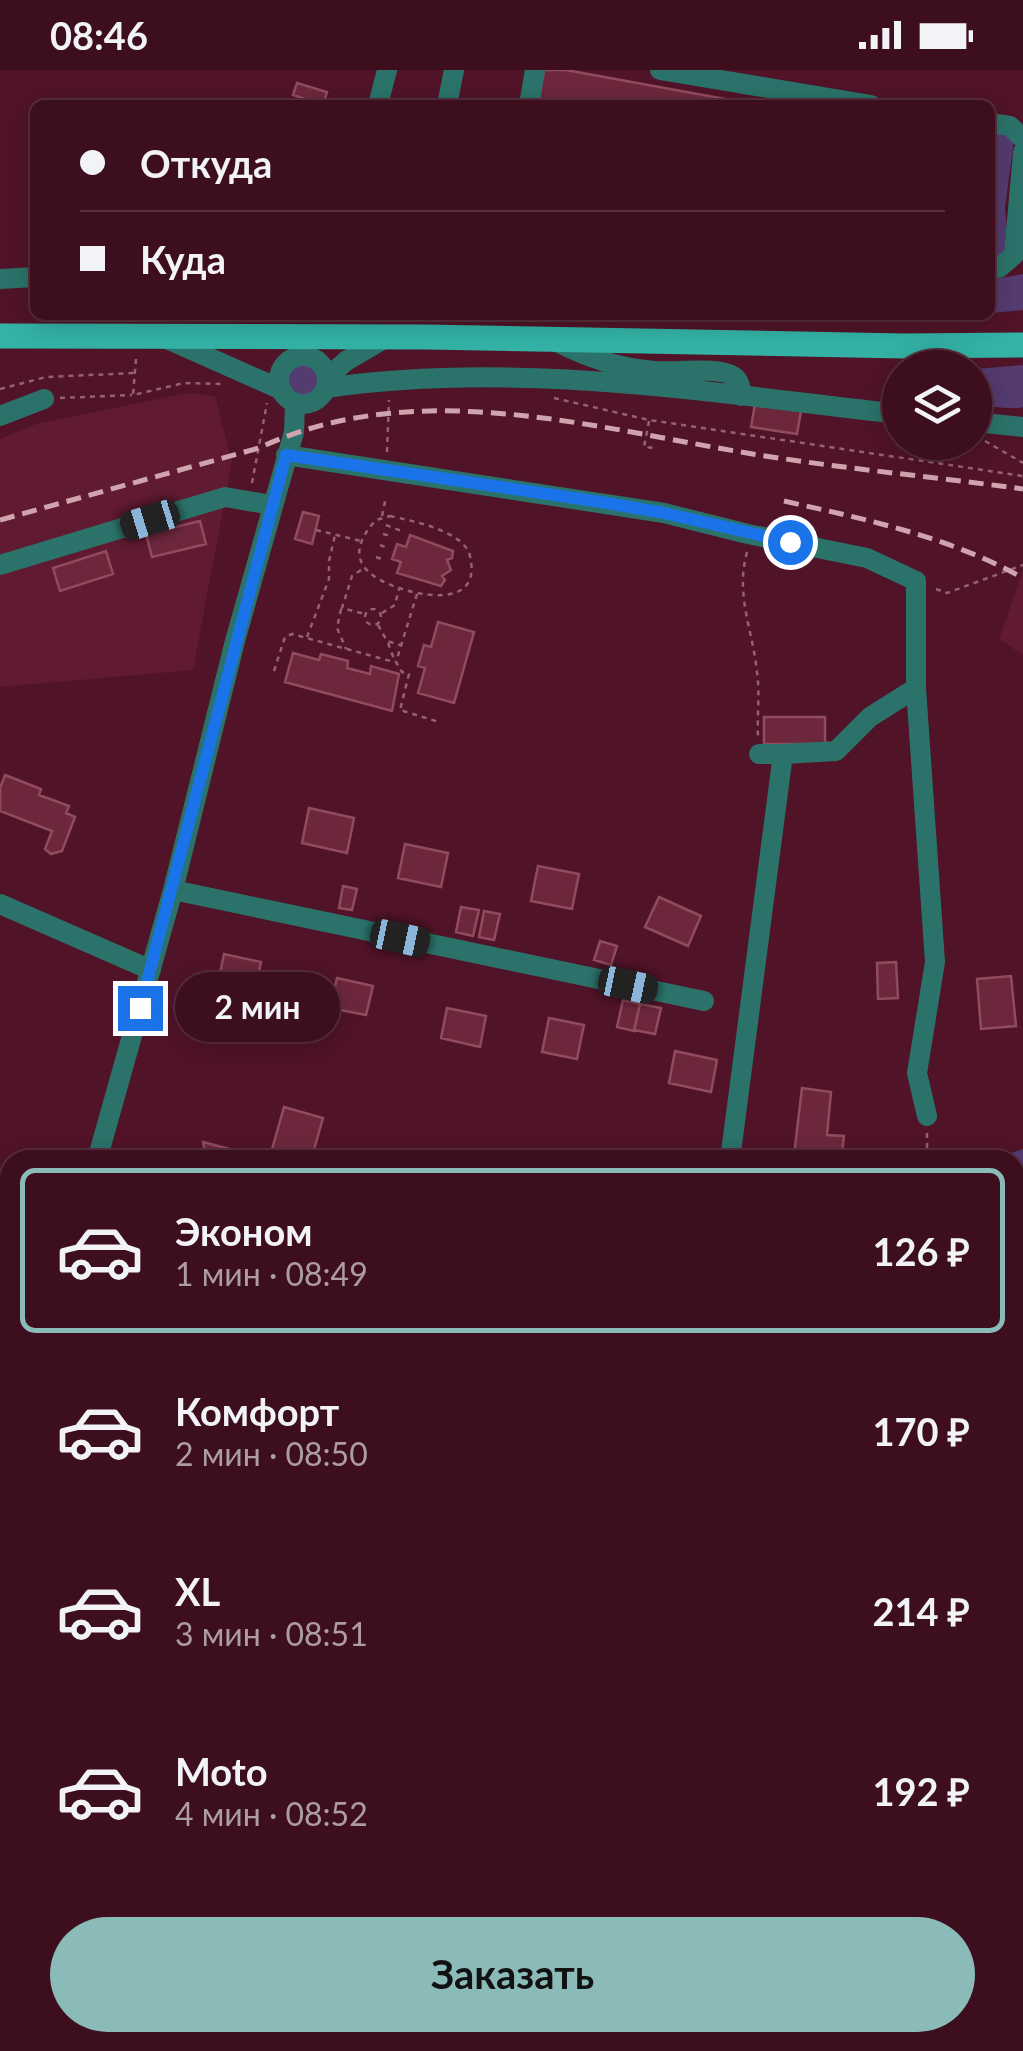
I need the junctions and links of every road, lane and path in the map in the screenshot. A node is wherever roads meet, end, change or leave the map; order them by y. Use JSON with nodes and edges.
{"nodes":[{"id":1,"x":387,"y":70,"type":"edge"},
{"id":2,"x":454,"y":70,"type":"edge"},
{"id":3,"x":535,"y":70,"type":"edge"},
{"id":4,"x":660,"y":70,"type":"edge"},
{"id":5,"x":787,"y":99,"type":"edge"},
{"id":6,"x":379,"y":100,"type":"edge"},
{"id":7,"x":448,"y":100,"type":"edge"},
{"id":8,"x":530,"y":100,"type":"edge"},
{"id":9,"x":995,"y":124,"type":"edge"},
{"id":10,"x":1023,"y":139,"type":"edge"},
{"id":11,"x":1023,"y":152,"type":"edge"},
{"id":12,"x":1020,"y":233,"type":"edge"},
{"id":13,"x":995,"y":268,"type":"edge"},
{"id":14,"x":30,"y":277,"type":"edge"},
{"id":15,"x":0,"y":280,"type":"edge"},
{"id":16,"x":158,"y":335,"type":"junction"},
{"id":17,"x":0,"y":336,"type":"edge"},
{"id":18,"x":315,"y":336,"type":"edge"},
{"id":19,"x":389,"y":336,"type":"junction"},
{"id":20,"x":550,"y":339,"type":"junction"},
{"id":21,"x":1023,"y":345,"type":"edge"},
{"id":22,"x":136,"y":358,"type":"dead end"},
{"id":23,"x":135,"y":373,"type":"junction"},
{"id":24,"x":327,"y":383,"type":"junction"},
{"id":25,"x":221,"y":384,"type":"dead end"},
{"id":26,"x":0,"y":389,"type":"edge"},
{"id":27,"x":388,"y":390,"type":"dead end"},
{"id":28,"x":134,"y":395,"type":"junction"},
{"id":29,"x":282,"y":395,"type":"junction"},
{"id":30,"x":741,"y":396,"type":"junction"},
{"id":31,"x":552,"y":397,"type":"dead end"},
{"id":32,"x":44,"y":399,"type":"joint"},
{"id":33,"x":882,"y":412,"type":"edge"},
{"id":34,"x":0,"y":416,"type":"edge"},
{"id":35,"x":649,"y":420,"type":"junction"},
{"id":36,"x":992,"y":424,"type":"edge"},
{"id":37,"x":1023,"y":427,"type":"edge"},
{"id":38,"x":992,"y":446,"type":"edge"},
{"id":39,"x":655,"y":448,"type":"dead end"},
{"id":40,"x":286,"y":455,"type":"junction"},
{"id":41,"x":1023,"y":463,"type":"edge"},
{"id":42,"x":385,"y":468,"type":"junction"},
{"id":43,"x":1023,"y":476,"type":"edge"},
{"id":44,"x":386,"y":497,"type":"dead end"},
{"id":45,"x":274,"y":499,"type":"junction"},
{"id":46,"x":382,"y":518,"type":"junction"},
{"id":47,"x":386,"y":525,"type":"dead end"},
{"id":48,"x":316,"y":530,"type":"dead end"},
{"id":49,"x":404,"y":532,"type":"dead end"},
{"id":50,"x":383,"y":534,"type":"dead end"},
{"id":51,"x":336,"y":535,"type":"junction"},
{"id":52,"x":751,"y":535,"type":"junction"},
{"id":53,"x":391,"y":536,"type":"dead end"},
{"id":54,"x":361,"y":542,"type":"junction"},
{"id":55,"x":380,"y":545,"type":"dead end"},
{"id":56,"x":387,"y":548,"type":"dead end"},
{"id":57,"x":376,"y":557,"type":"dead end"},
{"id":58,"x":384,"y":560,"type":"dead end"},
{"id":59,"x":1023,"y":564,"type":"edge"},
{"id":60,"x":0,"y":565,"type":"edge"},
{"id":61,"x":364,"y":568,"type":"junction"},
{"id":62,"x":916,"y":581,"type":"junction"},
{"id":63,"x":399,"y":588,"type":"junction"},
{"id":64,"x":417,"y":593,"type":"junction"},
{"id":65,"x":342,"y":608,"type":"junction"},
{"id":66,"x":380,"y":613,"type":"junction"},
{"id":67,"x":364,"y":614,"type":"junction"},
{"id":68,"x":377,"y":624,"type":"junction"},
{"id":69,"x":307,"y":638,"type":"junction"},
{"id":70,"x":388,"y":641,"type":"junction"},
{"id":71,"x":401,"y":646,"type":"junction"},
{"id":72,"x":346,"y":649,"type":"junction"},
{"id":73,"x":396,"y":662,"type":"junction"},
{"id":74,"x":274,"y":671,"type":"dead end"},
{"id":75,"x":916,"y":688,"type":"junction"},
{"id":76,"x":439,"y":722,"type":"dead end"},
{"id":77,"x":759,"y":754,"type":"joint"},
{"id":78,"x":783,"y":754,"type":"junction"},
{"id":79,"x":173,"y":890,"type":"junction"},
{"id":80,"x":0,"y":904,"type":"edge"},
{"id":81,"x":151,"y":970,"type":"junction"},
{"id":82,"x":704,"y":1001,"type":"dead end"},
{"id":83,"x":926,"y":1116,"type":"joint"},
{"id":84,"x":100,"y":1150,"type":"edge"},
{"id":85,"x":731,"y":1150,"type":"edge"},
{"id":86,"x":927,"y":1150,"type":"edge"}],
"edges":[{"from":1,"to":6,"type":"street"},
{"from":2,"to":7,"type":"street"},
{"from":3,"to":8,"type":"street"},
{"from":4,"to":5,"type":"street"},
{"from":9,"to":10,"type":"street"},
{"from":11,"to":12,"type":"street"},
{"from":12,"to":13,"type":"street"},
{"from":14,"to":15,"type":"street"},
{"from":16,"to":17,"type":"main road"},
{"from":16,"to":18,"type":"main road"},
{"from":16,"to":29,"type":"street"},
{"from":18,"to":19,"type":"main road"},
{"from":18,"to":24,"type":"street"},
{"from":18,"to":29,"type":"street"},
{"from":19,"to":20,"type":"main road"},
{"from":19,"to":24,"type":"street"},
{"from":20,"to":21,"type":"main road"},
{"from":20,"to":30,"type":"street"},
{"from":22,"to":23,"type":"path"},
{"from":23,"to":26,"type":"path"},
{"from":23,"to":28,"type":"path"},
{"from":24,"to":29,"type":"street"},
{"from":24,"to":30,"type":"street"},
{"from":25,"to":28,"type":"path"},
{"from":27,"to":42,"type":"path"},
{"from":28,"to":32,"type":"path"},
{"from":29,"to":40,"type":"street"},
{"from":29,"to":45,"type":"path"},
{"from":30,"to":33,"type":"street"},
{"from":31,"to":35,"type":"path"},
{"from":32,"to":34,"type":"street"},
{"from":35,"to":39,"type":"path"},
{"from":35,"to":43,"type":"path"},
{"from":36,"to":37,"type":"street"},
{"from":38,"to":41,"type":"path"},
{"from":40,"to":42,"type":"street"},
{"from":40,"to":45,"type":"street"},
{"from":42,"to":52,"type":"street"},
{"from":44,"to":46,"type":"path"},
{"from":45,"to":60,"type":"street"},
{"from":45,"to":79,"type":"street"},
{"from":46,"to":54,"type":"path"},
{"from":46,"to":64,"type":"path"},
{"from":47,"to":49,"type":"path"},
{"from":48,"to":51,"type":"path"},
{"from":50,"to":53,"type":"path"},
{"from":51,"to":54,"type":"path"},
{"from":51,"to":69,"type":"path"},
{"from":52,"to":62,"type":"street"},
{"from":52,"to":77,"type":"path"},
{"from":54,"to":61,"type":"path"},
{"from":55,"to":56,"type":"path"},
{"from":57,"to":58,"type":"path"},
{"from":59,"to":62,"type":"path"},
{"from":61,"to":63,"type":"path"},
{"from":61,"to":65,"type":"path"},
{"from":62,"to":75,"type":"street"},
{"from":63,"to":64,"type":"path"},
{"from":63,"to":66,"type":"path"},
{"from":64,"to":71,"type":"path"},
{"from":65,"to":67,"type":"path"},
{"from":65,"to":72,"type":"path"},
{"from":66,"to":67,"type":"path"},
{"from":66,"to":68,"type":"path"},
{"from":67,"to":68,"type":"path"},
{"from":68,"to":70,"type":"path"},
{"from":69,"to":72,"type":"path"},
{"from":69,"to":74,"type":"path"},
{"from":70,"to":71,"type":"path"},
{"from":70,"to":73,"type":"path"},
{"from":71,"to":73,"type":"path"},
{"from":72,"to":73,"type":"path"},
{"from":73,"to":76,"type":"path"},
{"from":75,"to":78,"type":"street"},
{"from":75,"to":83,"type":"street"},
{"from":77,"to":78,"type":"street"},
{"from":78,"to":85,"type":"street"},
{"from":79,"to":81,"type":"street"},
{"from":79,"to":82,"type":"street"},
{"from":80,"to":81,"type":"street"},
{"from":81,"to":84,"type":"street"},
{"from":83,"to":86,"type":"path"}]}
